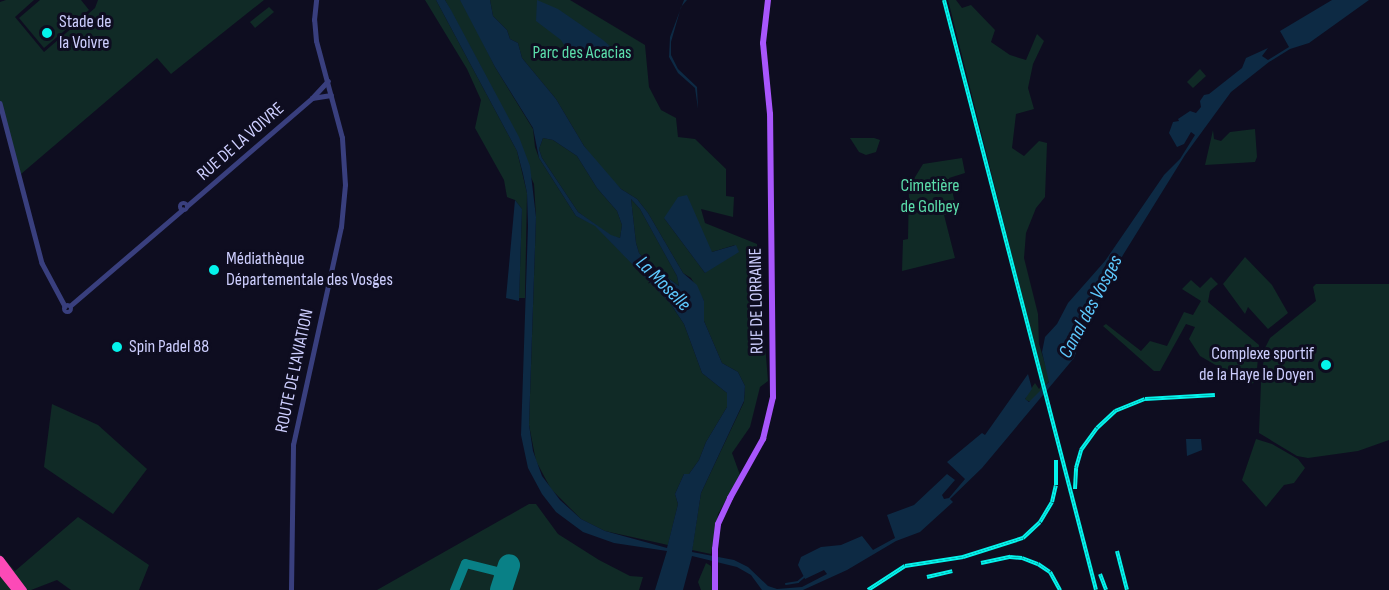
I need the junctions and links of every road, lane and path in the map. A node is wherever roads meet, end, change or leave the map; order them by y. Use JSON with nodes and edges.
{"nodes":[{"id":1,"x":316,"y":0,"type":"edge"},
{"id":2,"x":768,"y":0,"type":"edge"},
{"id":3,"x":328,"y":81,"type":"junction"},
{"id":4,"x":330,"y":89,"type":"junction"},
{"id":5,"x":320,"y":90,"type":"junction"},
{"id":6,"x":331,"y":95,"type":"junction"},
{"id":7,"x":312,"y":98,"type":"junction"},
{"id":8,"x":0,"y":104,"type":"edge"},
{"id":9,"x":0,"y":560,"type":"edge"},
{"id":10,"x":0,"y":570,"type":"edge"},
{"id":11,"x":16,"y":590,"type":"edge"},
{"id":12,"x":23,"y":590,"type":"edge"},
{"id":13,"x":291,"y":590,"type":"edge"},
{"id":14,"x":716,"y":590,"type":"edge"}],
"edges":[{"from":1,"to":3,"type":"street","name":"ROUTE DE L'AVIATION"},
{"from":2,"to":14,"type":"main road","name":"RUE DE LORRAINE"},
{"from":3,"to":4,"type":"street","name":"ROUTE DE L'AVIATION"},
{"from":3,"to":5,"type":"street","name":"RUE DE LA VOIVRE"},
{"from":4,"to":5,"type":"street"},
{"from":4,"to":6,"type":"street","name":"ROUTE DE L'AVIATION"},
{"from":5,"to":7,"type":"street","name":"RUE DE LA VOIVRE"},
{"from":6,"to":7,"type":"street"},
{"from":6,"to":13,"type":"street","name":"ROUTE DE L'AVIATION"},
{"from":7,"to":8,"type":"street","name":"RUE DE LA VOIVRE"},
{"from":9,"to":12,"type":"highway"},
{"from":10,"to":11,"type":"highway"}]}
